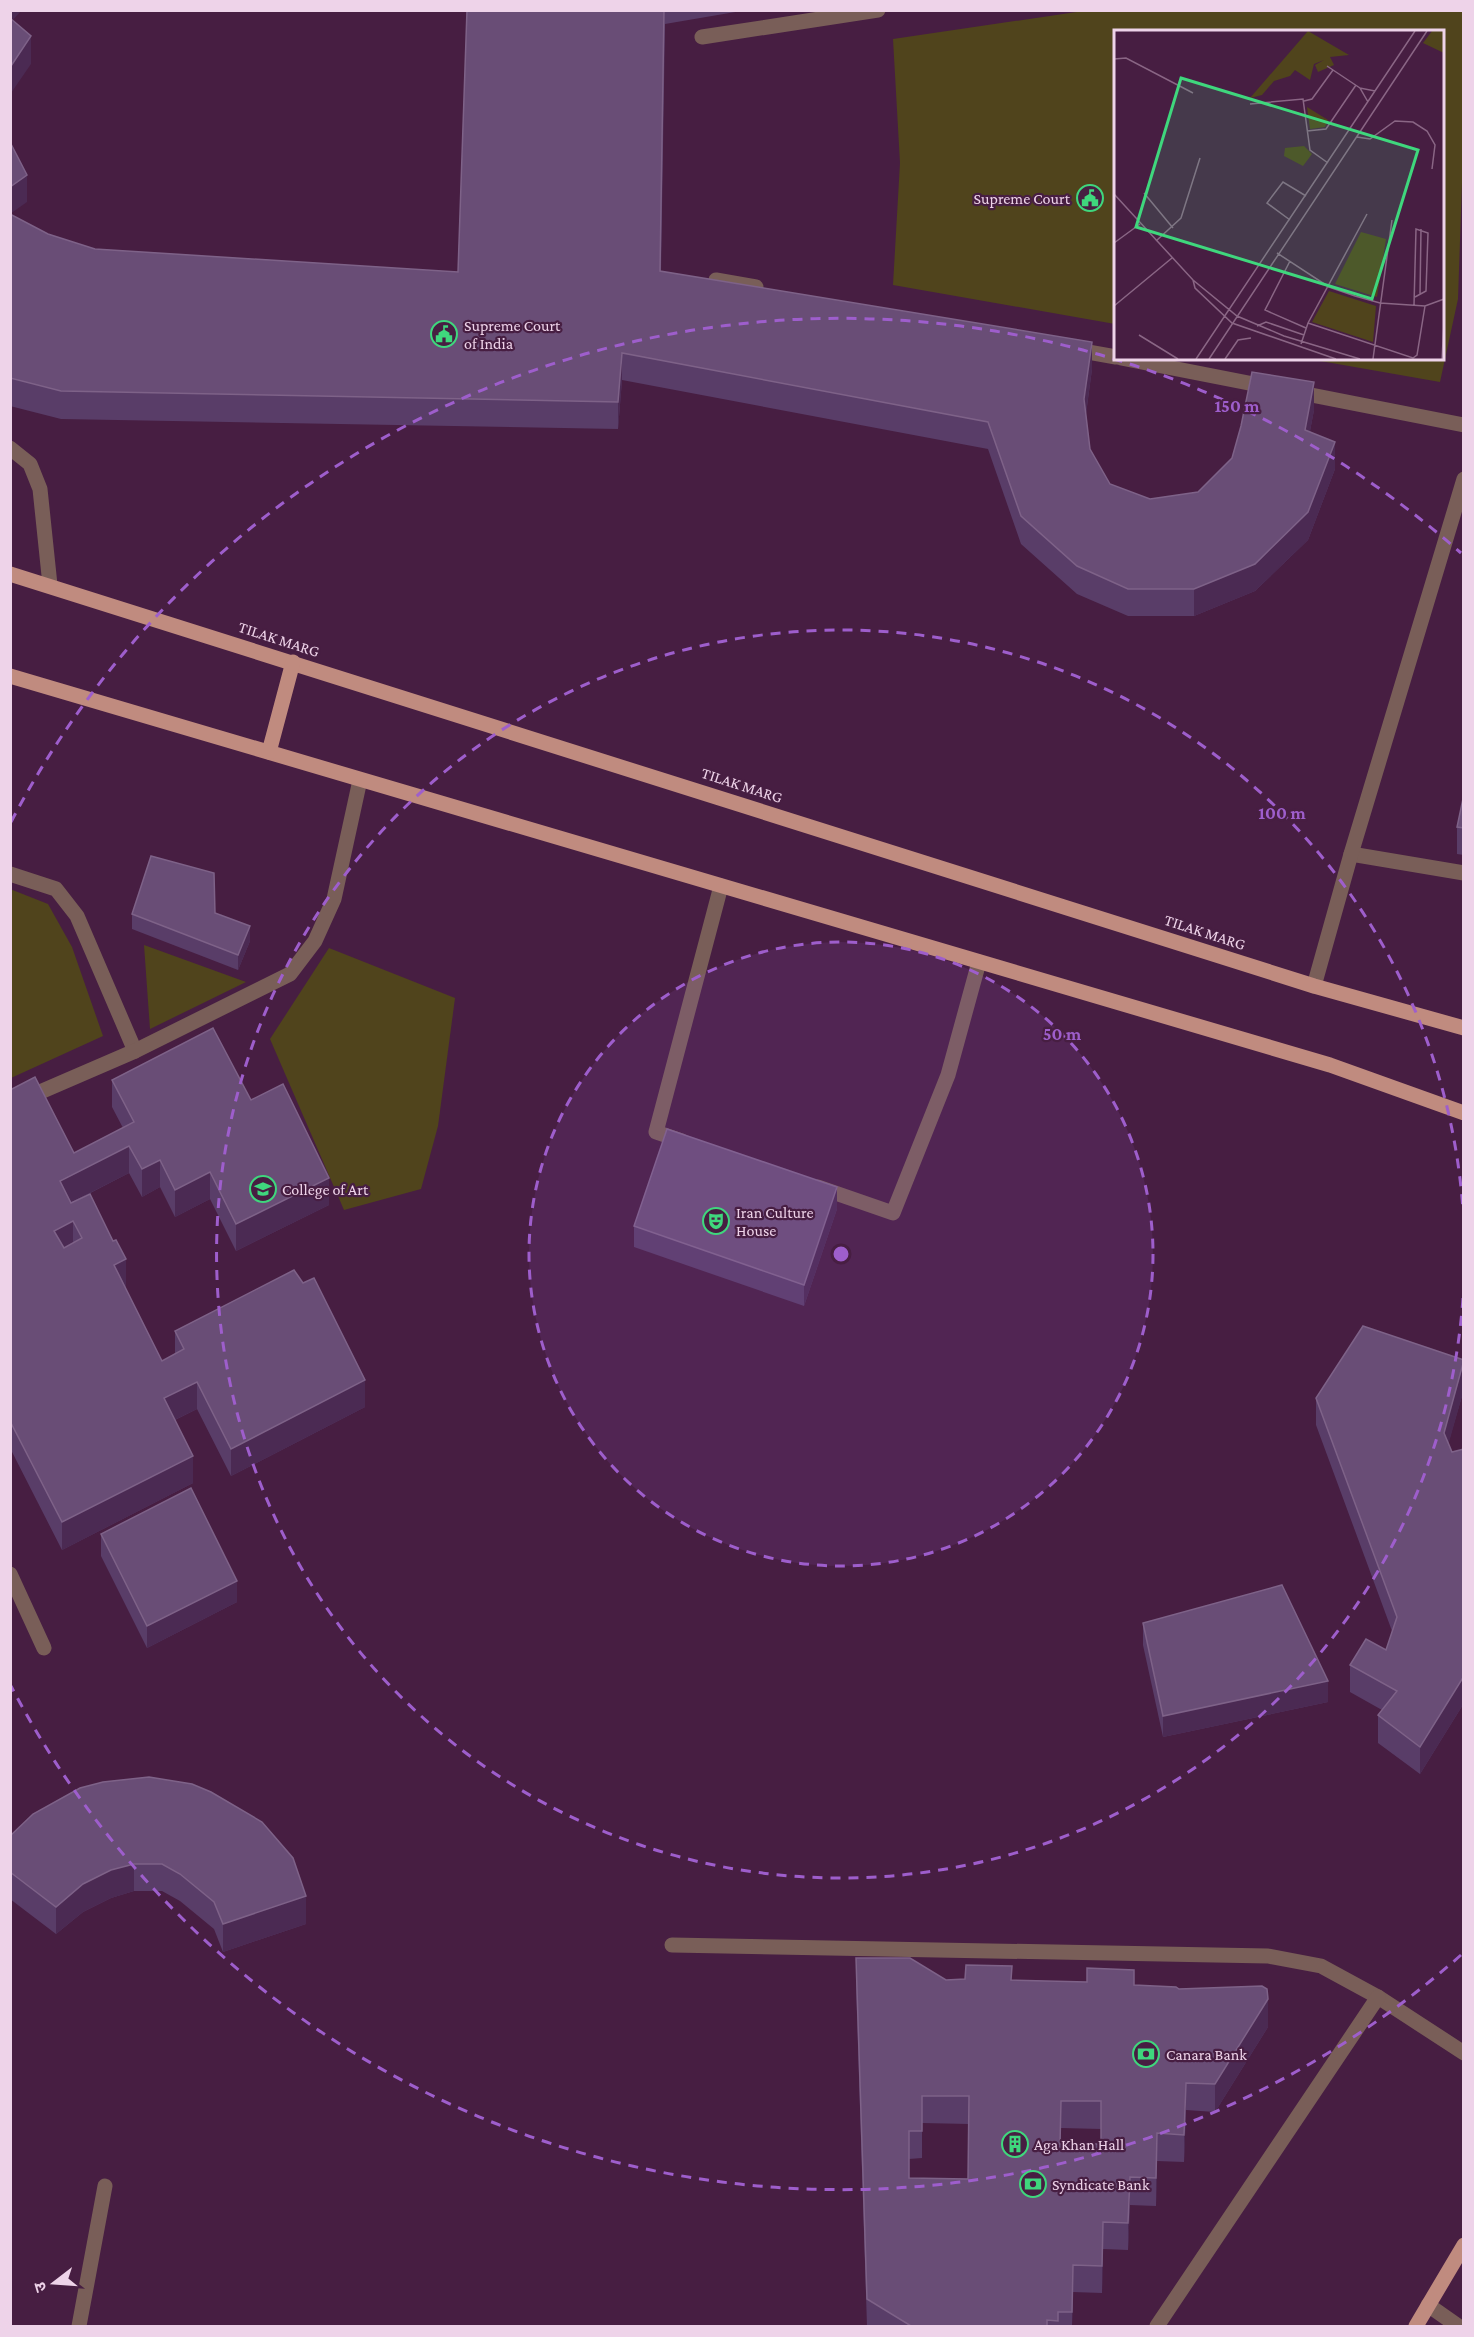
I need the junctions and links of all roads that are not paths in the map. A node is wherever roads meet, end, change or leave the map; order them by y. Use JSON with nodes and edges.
{"nodes":[{"id":1,"x":878,"y":10,"type":"edge"},
{"id":2,"x":702,"y":37,"type":"dead end"},
{"id":3,"x":716,"y":280,"type":"edge"},
{"id":4,"x":775,"y":291,"type":"edge"},
{"id":5,"x":1057,"y":346,"type":"edge"},
{"id":6,"x":1114,"y":357,"type":"edge"},
{"id":7,"x":1131,"y":360,"type":"edge"},
{"id":8,"x":1464,"y":425,"type":"edge"},
{"id":9,"x":10,"y":447,"type":"edge"},
{"id":10,"x":1464,"y":479,"type":"edge"},
{"id":11,"x":10,"y":574,"type":"edge"},
{"id":12,"x":50,"y":585,"type":"junction"},
{"id":13,"x":293,"y":662,"type":"junction"},
{"id":14,"x":10,"y":676,"type":"edge"},
{"id":15,"x":269,"y":752,"type":"junction"},
{"id":16,"x":360,"y":780,"type":"junction"},
{"id":17,"x":1352,"y":854,"type":"junction"},
{"id":18,"x":1464,"y":873,"type":"edge"},
{"id":19,"x":10,"y":874,"type":"edge"},
{"id":20,"x":721,"y":886,"type":"junction"},
{"id":21,"x":980,"y":962,"type":"junction"},
{"id":22,"x":1314,"y":986,"type":"junction"},
{"id":23,"x":1464,"y":1028,"type":"edge"},
{"id":24,"x":135,"y":1052,"type":"junction"},
{"id":25,"x":10,"y":1105,"type":"edge"},
{"id":26,"x":1464,"y":1113,"type":"edge"},
{"id":27,"x":701,"y":1147,"type":"edge"},
{"id":28,"x":803,"y":1182,"type":"edge"},
{"id":29,"x":10,"y":1574,"type":"edge"},
{"id":30,"x":44,"y":1648,"type":"dead end"},
{"id":31,"x":672,"y":1945,"type":"dead end"},
{"id":32,"x":1378,"y":1997,"type":"junction"},
{"id":33,"x":1464,"y":2053,"type":"edge"},
{"id":34,"x":105,"y":2186,"type":"dead end"},
{"id":35,"x":1464,"y":2245,"type":"edge"},
{"id":36,"x":1428,"y":2305,"type":"junction"},
{"id":37,"x":79,"y":2326,"type":"edge"},
{"id":38,"x":1157,"y":2326,"type":"edge"},
{"id":39,"x":1416,"y":2326,"type":"edge"},
{"id":40,"x":1458,"y":2326,"type":"edge"}],
"edges":[{"from":1,"to":2,"type":"lane"},
{"from":3,"to":4,"type":"lane"},
{"from":5,"to":6,"type":"lane"},
{"from":7,"to":8,"type":"lane"},
{"from":9,"to":12,"type":"lane"},
{"from":10,"to":17,"type":"lane"},
{"from":11,"to":12,"type":"main road","name":"TILAK MARG"},
{"from":12,"to":13,"type":"main road","name":"TILAK MARG"},
{"from":13,"to":15,"type":"main road"},
{"from":13,"to":22,"type":"main road","name":"TILAK MARG"},
{"from":14,"to":15,"type":"main road"},
{"from":15,"to":16,"type":"main road"},
{"from":16,"to":20,"type":"main road"},
{"from":16,"to":24,"type":"lane"},
{"from":17,"to":18,"type":"lane"},
{"from":17,"to":22,"type":"lane"},
{"from":19,"to":24,"type":"lane"},
{"from":20,"to":21,"type":"main road"},
{"from":20,"to":27,"type":"lane"},
{"from":21,"to":26,"type":"main road"},
{"from":21,"to":28,"type":"lane"},
{"from":22,"to":23,"type":"main road","name":"TILAK MARG"},
{"from":24,"to":25,"type":"lane"},
{"from":29,"to":30,"type":"lane"},
{"from":31,"to":32,"type":"lane"},
{"from":32,"to":33,"type":"lane"},
{"from":32,"to":38,"type":"lane"},
{"from":34,"to":37,"type":"lane"},
{"from":35,"to":36,"type":"main road"},
{"from":36,"to":39,"type":"main road"},
{"from":36,"to":40,"type":"lane"}]}
